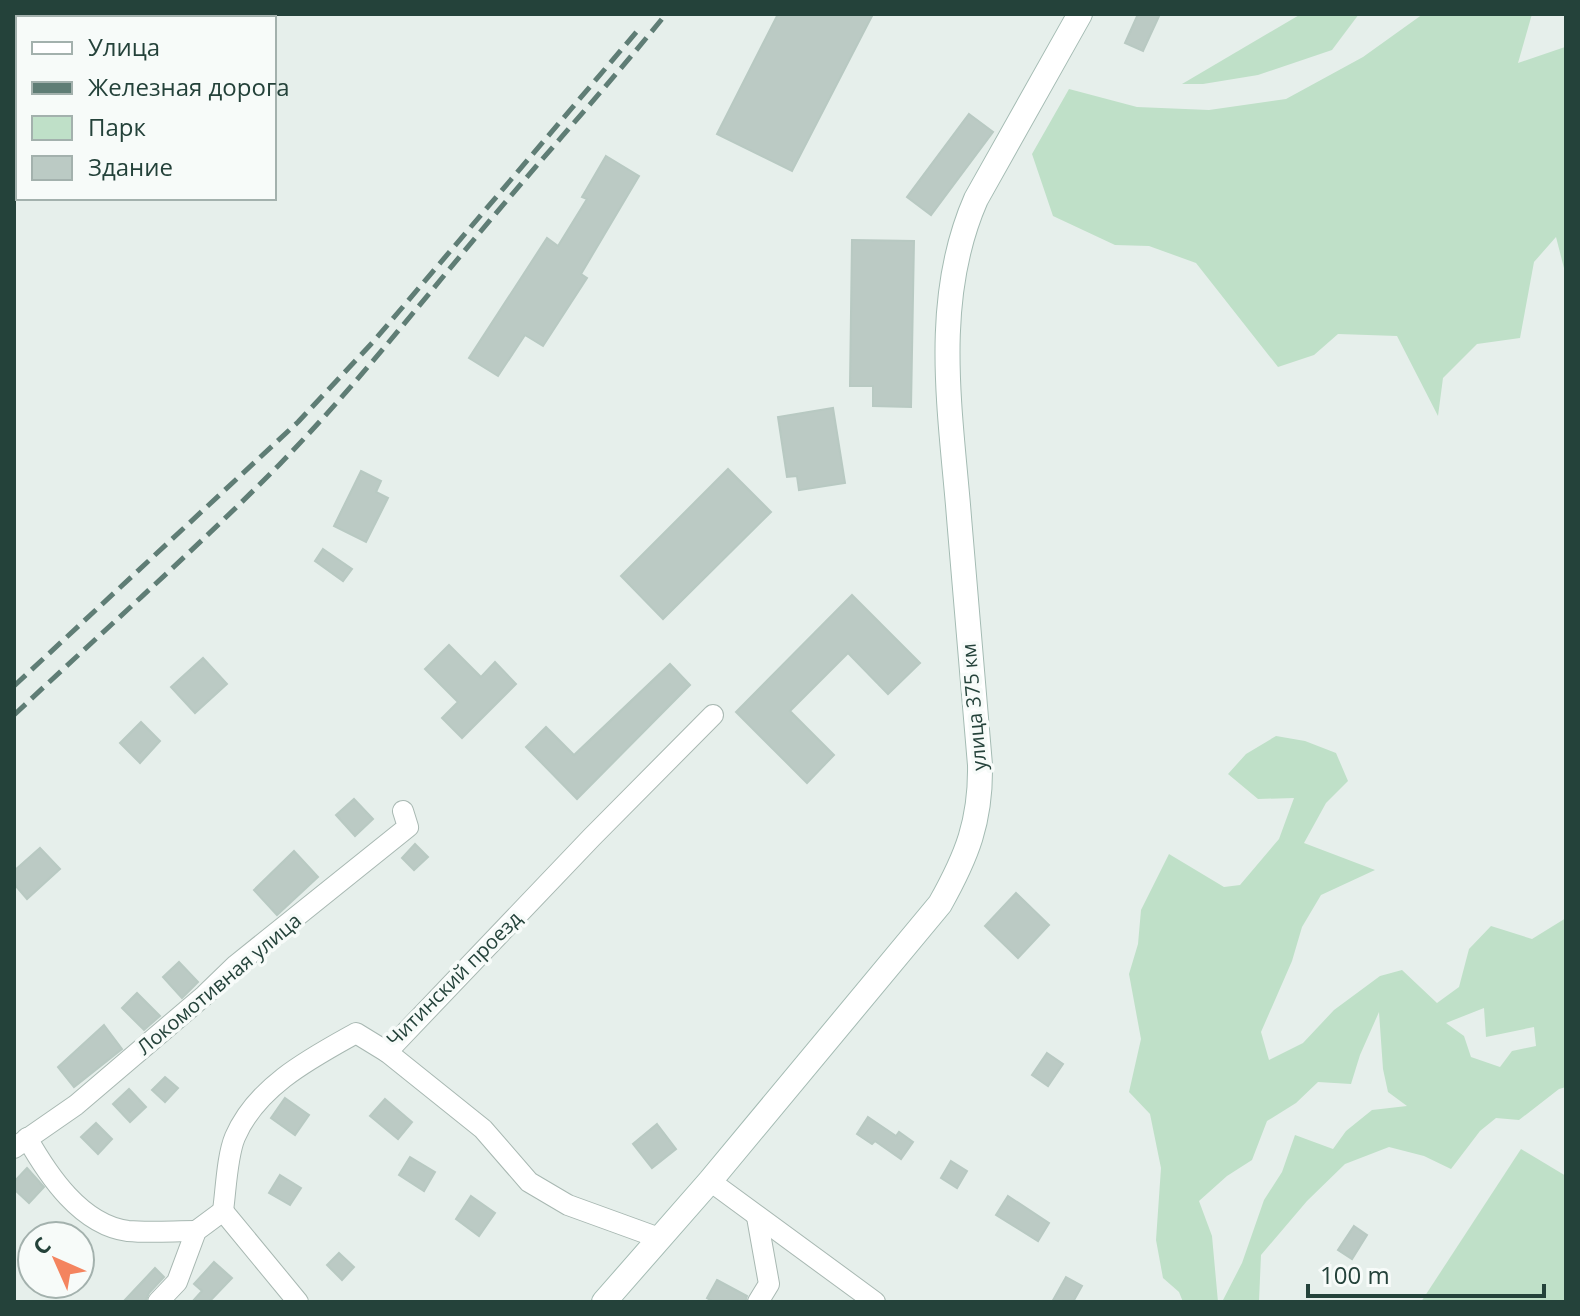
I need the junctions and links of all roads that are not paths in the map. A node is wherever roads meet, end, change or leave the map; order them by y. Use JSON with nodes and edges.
{"nodes":[{"id":1,"x":1080,"y":14,"type":"edge"},
{"id":2,"x":713,"y":715,"type":"dead end"},
{"id":3,"x":403,"y":811,"type":"dead end"},
{"id":4,"x":387,"y":1052,"type":"junction"},
{"id":5,"x":20,"y":1143,"type":"edge"},
{"id":6,"x":710,"y":1181,"type":"junction"},
{"id":7,"x":223,"y":1211,"type":"junction"},
{"id":8,"x":757,"y":1217,"type":"junction"},
{"id":9,"x":196,"y":1231,"type":"junction"},
{"id":10,"x":659,"y":1238,"type":"junction"},
{"id":11,"x":158,"y":1302,"type":"edge"},
{"id":12,"x":298,"y":1302,"type":"edge"},
{"id":13,"x":604,"y":1302,"type":"edge"},
{"id":14,"x":758,"y":1302,"type":"edge"},
{"id":15,"x":875,"y":1302,"type":"edge"}],
"edges":[{"from":1,"to":6,"type":"main road","name":"улица 375 км"},
{"from":2,"to":4,"type":"street","name":"Читинский проезд"},
{"from":3,"to":5,"type":"street","name":"Локомотивная улица"},
{"from":4,"to":7,"type":"street","name":"Читинский проезд"},
{"from":4,"to":10,"type":"street"},
{"from":5,"to":9,"type":"street"},
{"from":6,"to":8,"type":"street"},
{"from":6,"to":10,"type":"main road","name":"улица 375 км"},
{"from":7,"to":9,"type":"street"},
{"from":7,"to":12,"type":"street"},
{"from":8,"to":14,"type":"street"},
{"from":8,"to":15,"type":"street"},
{"from":9,"to":11,"type":"street"},
{"from":10,"to":13,"type":"main road","name":"улица 375 км"}]}
